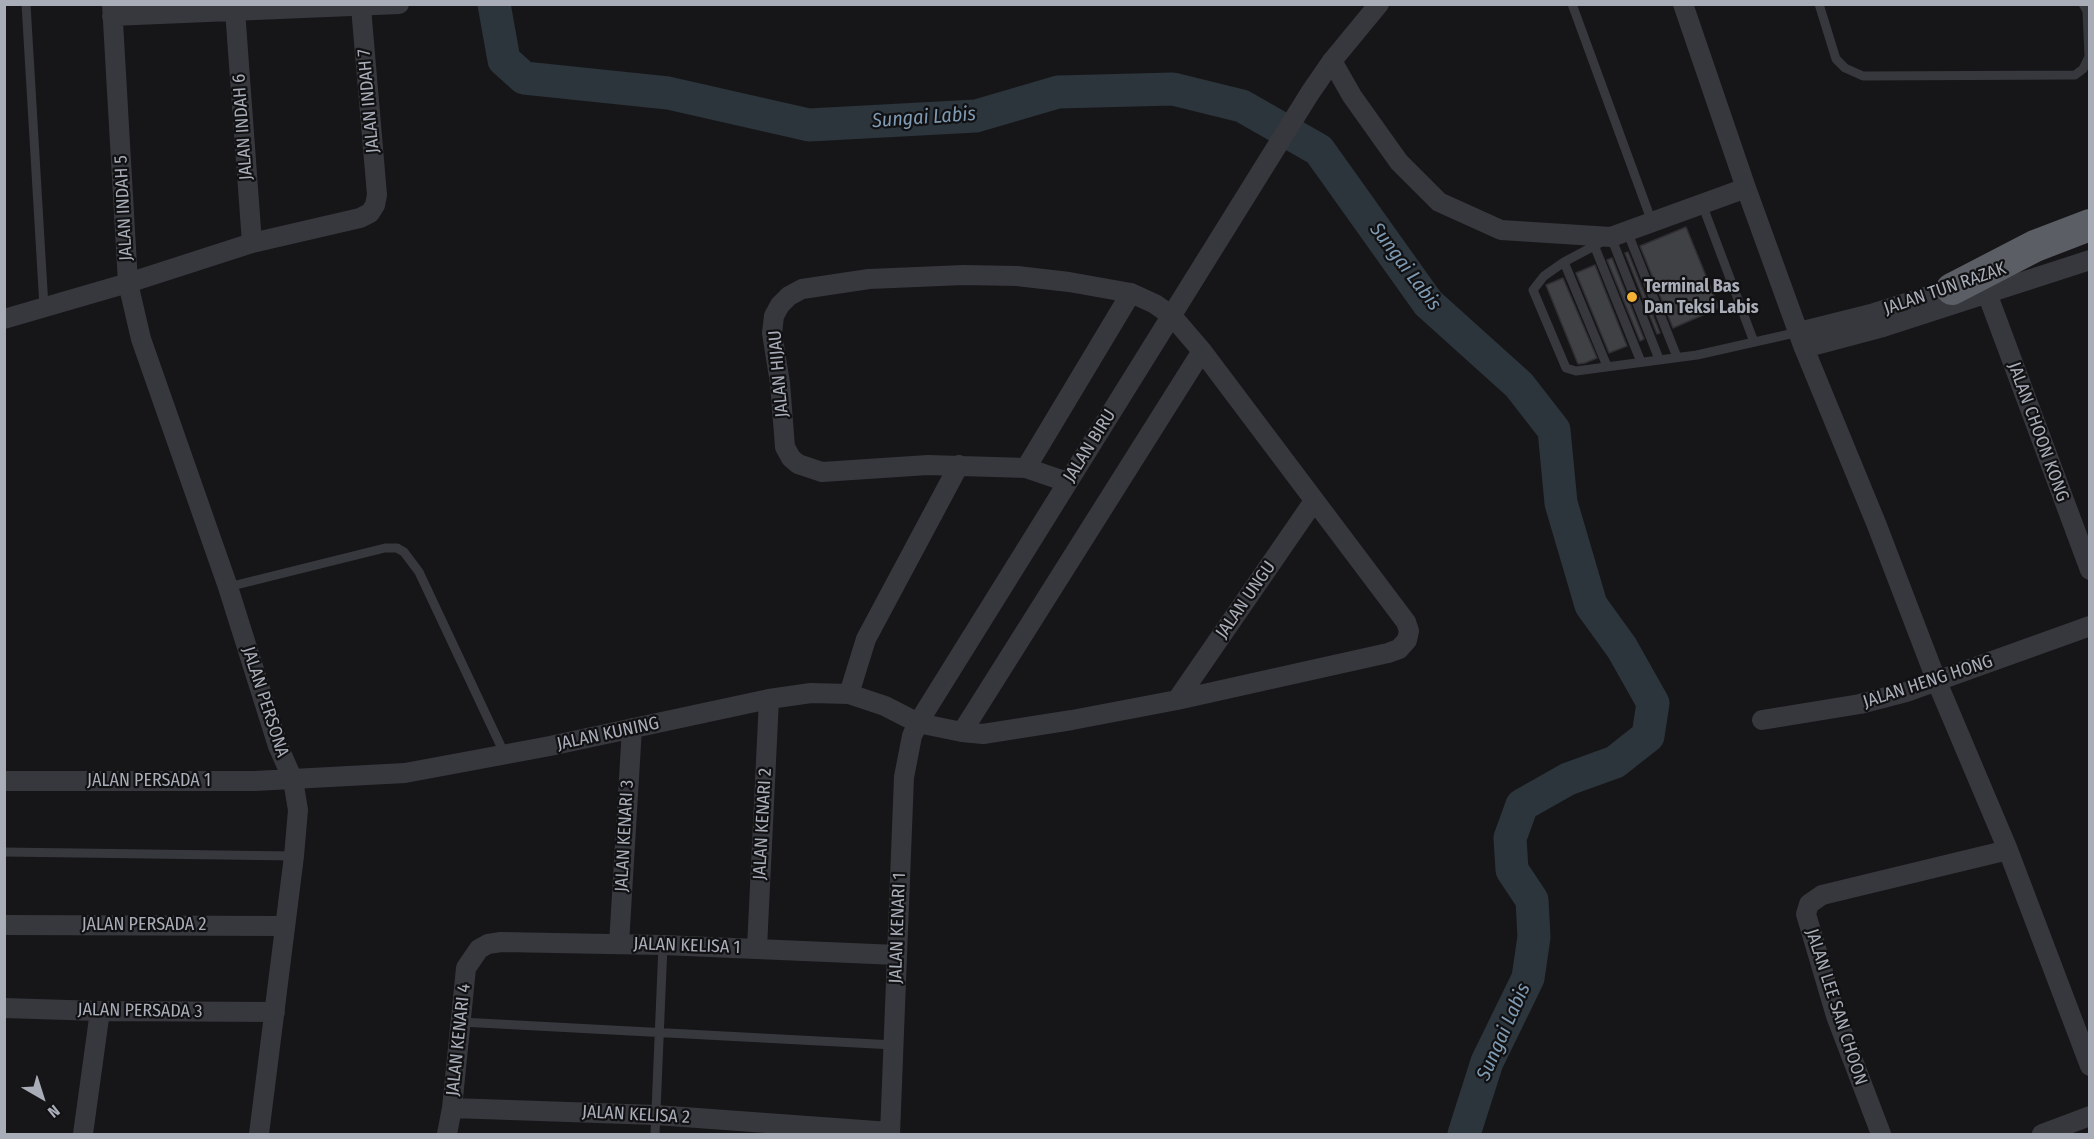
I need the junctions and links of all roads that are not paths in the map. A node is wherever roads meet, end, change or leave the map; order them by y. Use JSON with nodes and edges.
{"nodes":[{"id":1,"x":26,"y":4,"type":"edge"},
{"id":2,"x":399,"y":4,"type":"edge"},
{"id":3,"x":1379,"y":4,"type":"edge"},
{"id":4,"x":1572,"y":4,"type":"edge"},
{"id":5,"x":1683,"y":4,"type":"edge"},
{"id":6,"x":1819,"y":4,"type":"edge"},
{"id":7,"x":2083,"y":4,"type":"edge"},
{"id":8,"x":361,"y":7,"type":"junction"},
{"id":9,"x":112,"y":10,"type":"edge"},
{"id":10,"x":235,"y":10,"type":"junction"},
{"id":11,"x":1332,"y":61,"type":"junction"},
{"id":12,"x":1746,"y":188,"type":"junction"},
{"id":13,"x":377,"y":195,"type":"joint"},
{"id":14,"x":1702,"y":203,"type":"junction"},
{"id":15,"x":1652,"y":222,"type":"junction"},
{"id":16,"x":2090,"y":225,"type":"edge"},
{"id":17,"x":2090,"y":237,"type":"edge"},
{"id":18,"x":1610,"y":238,"type":"junction"},
{"id":19,"x":252,"y":243,"type":"junction"},
{"id":20,"x":2090,"y":260,"type":"edge"},
{"id":21,"x":1564,"y":262,"type":"junction"},
{"id":22,"x":128,"y":283,"type":"junction"},
{"id":23,"x":1952,"y":289,"type":"junction"},
{"id":24,"x":1131,"y":293,"type":"junction"},
{"id":25,"x":1987,"y":293,"type":"junction"},
{"id":26,"x":44,"y":307,"type":"junction"},
{"id":27,"x":1172,"y":316,"type":"junction"},
{"id":28,"x":4,"y":319,"type":"edge"},
{"id":29,"x":1802,"y":340,"type":"junction"},
{"id":30,"x":1754,"y":342,"type":"junction"},
{"id":31,"x":1202,"y":351,"type":"junction"},
{"id":32,"x":1677,"y":357,"type":"junction"},
{"id":33,"x":1659,"y":359,"type":"junction"},
{"id":34,"x":1641,"y":362,"type":"junction"},
{"id":35,"x":1607,"y":366,"type":"junction"},
{"id":36,"x":959,"y":465,"type":"junction"},
{"id":37,"x":1026,"y":468,"type":"junction"},
{"id":38,"x":1068,"y":482,"type":"junction"},
{"id":39,"x":1314,"y":501,"type":"junction"},
{"id":40,"x":2090,"y":570,"type":"edge"},
{"id":41,"x":228,"y":587,"type":"junction"},
{"id":42,"x":2090,"y":626,"type":"edge"},
{"id":43,"x":1937,"y":682,"type":"junction"},
{"id":44,"x":849,"y":694,"type":"junction"},
{"id":45,"x":769,"y":699,"type":"junction"},
{"id":46,"x":1177,"y":700,"type":"junction"},
{"id":47,"x":1762,"y":720,"type":"dead end"},
{"id":48,"x":918,"y":723,"type":"junction"},
{"id":49,"x":632,"y":728,"type":"junction"},
{"id":50,"x":962,"y":732,"type":"junction"},
{"id":51,"x":505,"y":755,"type":"junction"},
{"id":52,"x":293,"y":780,"type":"junction"},
{"id":53,"x":4,"y":782,"type":"edge"},
{"id":54,"x":2008,"y":850,"type":"junction"},
{"id":55,"x":4,"y":852,"type":"edge"},
{"id":56,"x":294,"y":856,"type":"junction"},
{"id":57,"x":4,"y":925,"type":"edge"},
{"id":58,"x":284,"y":926,"type":"junction"},
{"id":59,"x":619,"y":944,"type":"junction"},
{"id":60,"x":663,"y":945,"type":"junction"},
{"id":61,"x":757,"y":948,"type":"junction"},
{"id":62,"x":479,"y":949,"type":"joint"},
{"id":63,"x":897,"y":955,"type":"junction"},
{"id":64,"x":4,"y":1008,"type":"edge"},
{"id":65,"x":99,"y":1011,"type":"junction"},
{"id":66,"x":275,"y":1012,"type":"junction"},
{"id":67,"x":461,"y":1022,"type":"junction"},
{"id":68,"x":659,"y":1031,"type":"junction"},
{"id":69,"x":894,"y":1045,"type":"junction"},
{"id":70,"x":2090,"y":1066,"type":"edge"},
{"id":71,"x":452,"y":1108,"type":"junction"},
{"id":72,"x":2090,"y":1116,"type":"edge"},
{"id":73,"x":656,"y":1125,"type":"edge"},
{"id":74,"x":253,"y":1132,"type":"edge"},
{"id":75,"x":890,"y":1133,"type":"edge"},
{"id":76,"x":83,"y":1134,"type":"edge"},
{"id":77,"x":447,"y":1134,"type":"edge"},
{"id":78,"x":1881,"y":1134,"type":"edge"},
{"id":79,"x":2042,"y":1134,"type":"edge"}],
"edges":[{"from":1,"to":26,"type":"lane"},
{"from":2,"to":8,"type":"street"},
{"from":3,"to":11,"type":"street"},
{"from":4,"to":15,"type":"lane"},
{"from":5,"to":12,"type":"street"},
{"from":6,"to":7,"type":"lane"},
{"from":8,"to":10,"type":"street"},
{"from":8,"to":13,"type":"street","name":"JALAN INDAH 7"},
{"from":9,"to":10,"type":"street"},
{"from":9,"to":22,"type":"street","name":"JALAN INDAH 5"},
{"from":10,"to":19,"type":"street","name":"JALAN INDAH 6"},
{"from":11,"to":18,"type":"street"},
{"from":11,"to":27,"type":"street","name":"JALAN BIRU"},
{"from":12,"to":14,"type":"street"},
{"from":12,"to":29,"type":"street"},
{"from":13,"to":19,"type":"street","name":"JALAN INDAH 5"},
{"from":14,"to":15,"type":"street"},
{"from":14,"to":30,"type":"lane"},
{"from":15,"to":18,"type":"street"},
{"from":16,"to":23,"type":"highway"},
{"from":17,"to":23,"type":"street","name":"JALAN TUN RAZAK"},
{"from":18,"to":21,"type":"lane"},
{"from":18,"to":32,"type":"lane"},
{"from":18,"to":33,"type":"lane"},
{"from":18,"to":34,"type":"lane"},
{"from":19,"to":22,"type":"street","name":"JALAN INDAH 5"},
{"from":20,"to":25,"type":"street","name":"JALAN TUN RAZAK"},
{"from":21,"to":35,"type":"lane"},
{"from":21,"to":35,"type":"lane"},
{"from":22,"to":26,"type":"street"},
{"from":22,"to":41,"type":"street","name":"JALAN PERSONA"},
{"from":23,"to":29,"type":"street","name":"JALAN TUN RAZAK"},
{"from":24,"to":27,"type":"street","name":"JALAN HIJAU"},
{"from":24,"to":36,"type":"street","name":"JALAN HIJAU"},
{"from":24,"to":37,"type":"street"},
{"from":25,"to":29,"type":"street","name":"JALAN TUN RAZAK"},
{"from":25,"to":40,"type":"street","name":"JALAN CHOON KONG"},
{"from":26,"to":28,"type":"street"},
{"from":27,"to":31,"type":"street","name":"JALAN HIJAU"},
{"from":27,"to":38,"type":"street","name":"JALAN BIRU"},
{"from":29,"to":30,"type":"lane"},
{"from":29,"to":43,"type":"street"},
{"from":30,"to":32,"type":"lane"},
{"from":31,"to":39,"type":"street","name":"JALAN HIJAU"},
{"from":31,"to":50,"type":"street"},
{"from":32,"to":33,"type":"lane"},
{"from":33,"to":34,"type":"lane"},
{"from":34,"to":35,"type":"lane"},
{"from":36,"to":37,"type":"street","name":"JALAN HIJAU"},
{"from":36,"to":44,"type":"street"},
{"from":37,"to":38,"type":"street","name":"JALAN HIJAU"},
{"from":38,"to":48,"type":"street","name":"JALAN BIRU"},
{"from":39,"to":46,"type":"street","name":"JALAN UNGU"},
{"from":39,"to":46,"type":"street","name":"JALAN HIJAU"},
{"from":41,"to":51,"type":"lane"},
{"from":41,"to":52,"type":"street","name":"JALAN PERSONA"},
{"from":42,"to":43,"type":"street","name":"JALAN HENG HONG"},
{"from":43,"to":47,"type":"street","name":"JALAN HENG HONG"},
{"from":43,"to":54,"type":"street"},
{"from":44,"to":45,"type":"street","name":"JALAN KUNING"},
{"from":44,"to":48,"type":"street","name":"JALAN KUNING"},
{"from":45,"to":49,"type":"street","name":"JALAN KUNING"},
{"from":45,"to":61,"type":"street","name":"JALAN KENARI 2"},
{"from":46,"to":50,"type":"street","name":"JALAN KUNING"},
{"from":48,"to":50,"type":"street","name":"JALAN KUNING"},
{"from":48,"to":63,"type":"street","name":"JALAN KENARI 1"},
{"from":49,"to":51,"type":"street","name":"JALAN KUNING"},
{"from":49,"to":59,"type":"street","name":"JALAN KENARI 3"},
{"from":51,"to":52,"type":"street","name":"JALAN KUNING"},
{"from":52,"to":53,"type":"street","name":"JALAN PERSADA 1"},
{"from":52,"to":56,"type":"street","name":"JALAN PERSONA"},
{"from":54,"to":70,"type":"street"},
{"from":54,"to":78,"type":"street","name":"JALAN LEE SAN CHOON"},
{"from":55,"to":56,"type":"lane"},
{"from":56,"to":58,"type":"street","name":"JALAN PERSONA"},
{"from":57,"to":58,"type":"street","name":"JALAN PERSADA 2"},
{"from":58,"to":66,"type":"street","name":"JALAN PERSONA"},
{"from":59,"to":60,"type":"street","name":"JALAN KELISA 1"},
{"from":59,"to":62,"type":"street","name":"JALAN KELISA 1"},
{"from":60,"to":61,"type":"street","name":"JALAN KELISA 1"},
{"from":60,"to":68,"type":"lane"},
{"from":61,"to":63,"type":"street","name":"JALAN KELISA 1"},
{"from":62,"to":67,"type":"street","name":"JALAN KENARI 4"},
{"from":63,"to":69,"type":"street","name":"JALAN KENARI 1"},
{"from":64,"to":65,"type":"street","name":"JALAN PERSADA 3"},
{"from":65,"to":66,"type":"street","name":"JALAN PERSADA 3"},
{"from":65,"to":76,"type":"street"},
{"from":66,"to":74,"type":"street","name":"JALAN PERSONA"},
{"from":67,"to":68,"type":"lane"},
{"from":67,"to":71,"type":"street","name":"JALAN KENARI 4"},
{"from":68,"to":69,"type":"lane"},
{"from":68,"to":73,"type":"lane"},
{"from":69,"to":75,"type":"street","name":"JALAN KENARI 1"},
{"from":71,"to":73,"type":"street","name":"JALAN KELISA 2"},
{"from":71,"to":77,"type":"street","name":"JALAN KENARI 4"},
{"from":72,"to":79,"type":"street"},
{"from":73,"to":75,"type":"street","name":"JALAN KELISA 2"}]}
